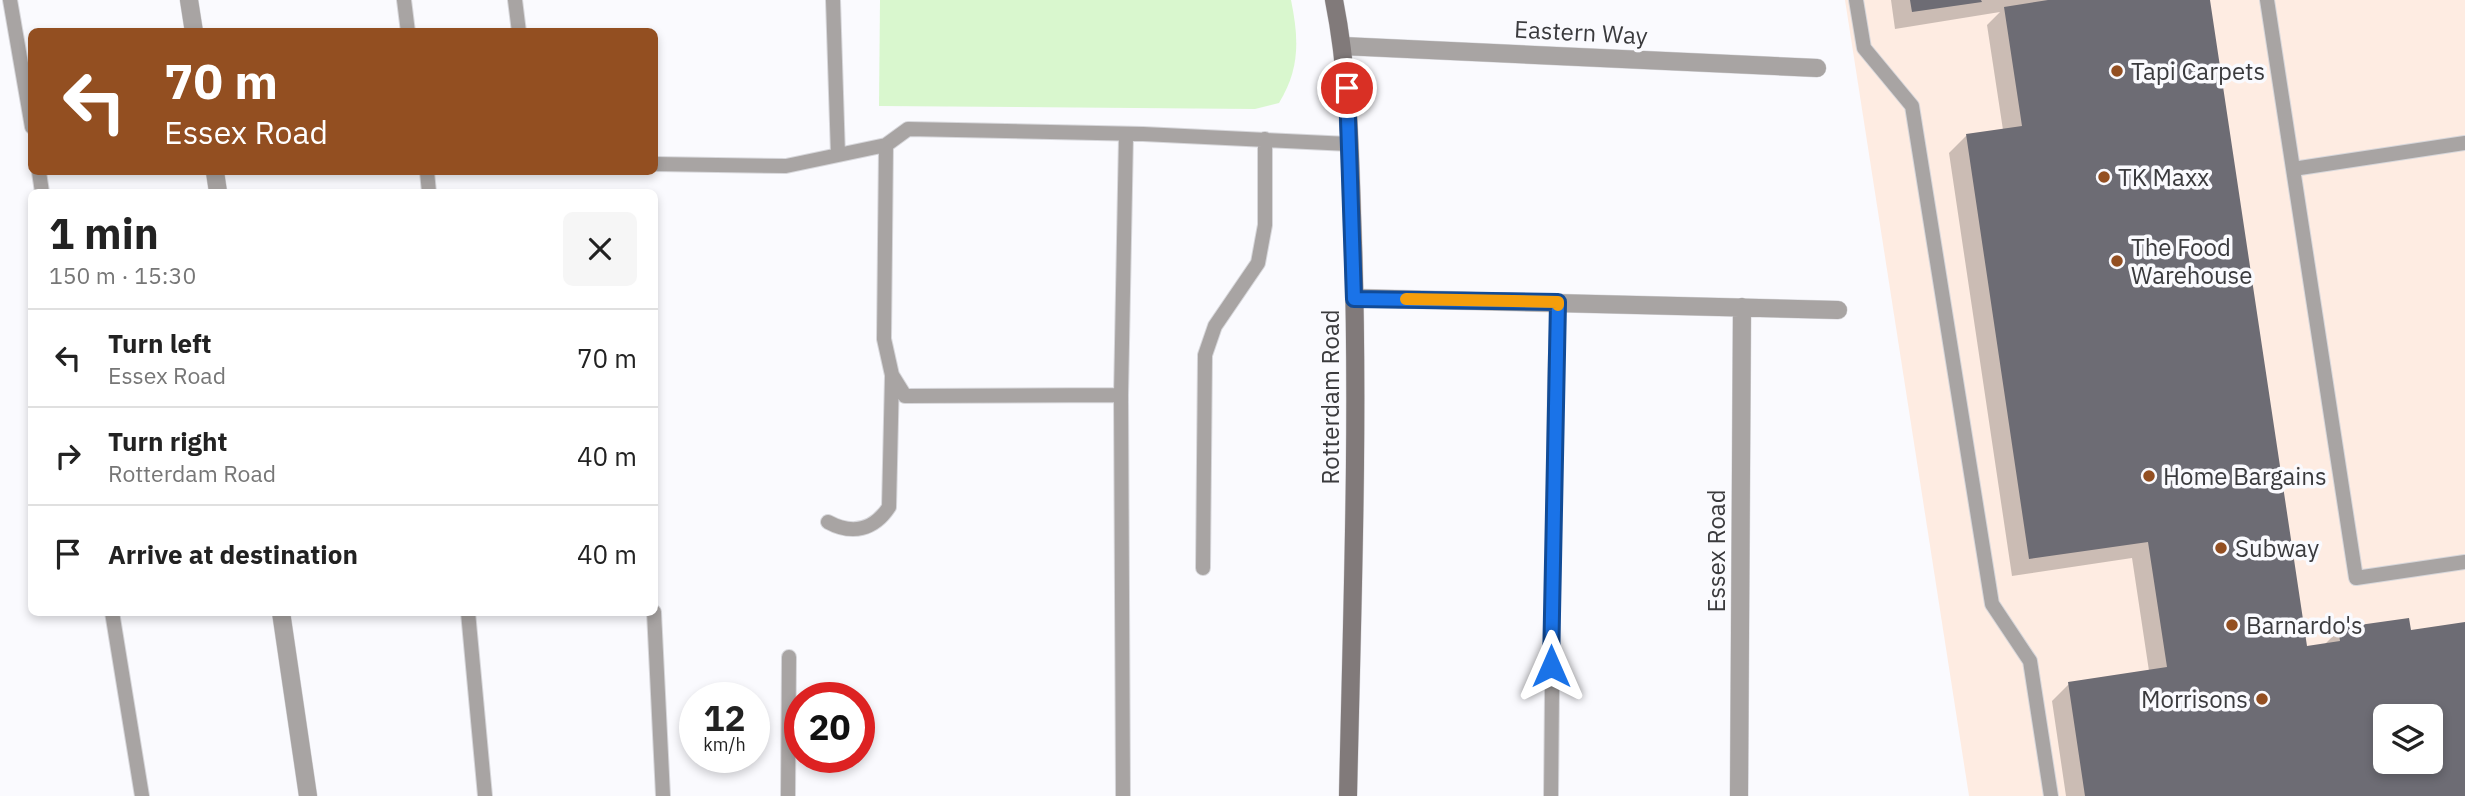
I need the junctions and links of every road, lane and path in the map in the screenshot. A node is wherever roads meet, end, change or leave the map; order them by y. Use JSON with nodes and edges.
{"nodes":[{"id":1,"x":10,"y":0,"type":"edge"},
{"id":2,"x":189,"y":0,"type":"edge"},
{"id":3,"x":404,"y":0,"type":"edge"},
{"id":4,"x":515,"y":0,"type":"edge"},
{"id":5,"x":833,"y":0,"type":"edge"},
{"id":6,"x":1334,"y":0,"type":"edge"},
{"id":7,"x":1856,"y":0,"type":"edge"},
{"id":8,"x":2267,"y":0,"type":"edge"},
{"id":9,"x":193,"y":28,"type":"edge"},
{"id":10,"x":408,"y":28,"type":"edge"},
{"id":11,"x":518,"y":28,"type":"edge"},
{"id":12,"x":1343,"y":46,"type":"junction"},
{"id":13,"x":1817,"y":68,"type":"dead end"},
{"id":14,"x":28,"y":104,"type":"edge"},
{"id":15,"x":1126,"y":136,"type":"junction"},
{"id":16,"x":1265,"y":139,"type":"junction"},
{"id":17,"x":2465,"y":143,"type":"edge"},
{"id":18,"x":1349,"y":144,"type":"junction"},
{"id":19,"x":886,"y":145,"type":"junction"},
{"id":20,"x":838,"y":155,"type":"junction"},
{"id":21,"x":658,"y":164,"type":"edge"},
{"id":22,"x":2293,"y":169,"type":"junction"},
{"id":23,"x":1354,"y":299,"type":"junction"},
{"id":24,"x":1558,"y":302,"type":"junction"},
{"id":25,"x":1742,"y":307,"type":"junction"},
{"id":26,"x":1838,"y":310,"type":"dead end"},
{"id":27,"x":892,"y":374,"type":"junction"},
{"id":28,"x":1121,"y":395,"type":"junction"},
{"id":29,"x":828,"y":522,"type":"dead end"},
{"id":30,"x":2465,"y":562,"type":"edge"},
{"id":31,"x":1203,"y":568,"type":"dead end"},
{"id":32,"x":113,"y":616,"type":"edge"},
{"id":33,"x":282,"y":616,"type":"edge"},
{"id":34,"x":468,"y":616,"type":"edge"},
{"id":35,"x":654,"y":616,"type":"edge"},
{"id":36,"x":789,"y":656,"type":"dead end"},
{"id":37,"x":142,"y":796,"type":"edge"},
{"id":38,"x":308,"y":796,"type":"edge"},
{"id":39,"x":485,"y":796,"type":"edge"},
{"id":40,"x":663,"y":796,"type":"edge"},
{"id":41,"x":788,"y":796,"type":"edge"},
{"id":42,"x":1123,"y":796,"type":"edge"},
{"id":43,"x":1348,"y":796,"type":"edge"},
{"id":44,"x":1551,"y":796,"type":"edge"},
{"id":45,"x":1739,"y":796,"type":"edge"},
{"id":46,"x":2051,"y":796,"type":"edge"}],
"edges":[{"from":1,"to":14,"type":"lane"},
{"from":2,"to":9,"type":"street"},
{"from":3,"to":10,"type":"lane"},
{"from":4,"to":11,"type":"lane"},
{"from":5,"to":20,"type":"lane"},
{"from":6,"to":12,"type":"street","name":"Rotterdam Road"},
{"from":7,"to":46,"type":"lane"},
{"from":8,"to":22,"type":"lane"},
{"from":12,"to":13,"type":"street","name":"Eastern Way"},
{"from":12,"to":18,"type":"street","name":"Rotterdam Road"},
{"from":15,"to":16,"type":"lane"},
{"from":15,"to":19,"type":"lane"},
{"from":15,"to":28,"type":"lane"},
{"from":16,"to":18,"type":"lane"},
{"from":16,"to":31,"type":"lane"},
{"from":17,"to":22,"type":"lane"},
{"from":18,"to":23,"type":"street","name":"Rotterdam Road"},
{"from":19,"to":20,"type":"lane"},
{"from":19,"to":27,"type":"lane"},
{"from":20,"to":21,"type":"lane"},
{"from":22,"to":30,"type":"lane"},
{"from":23,"to":24,"type":"street"},
{"from":23,"to":43,"type":"street","name":"Rotterdam Road"},
{"from":24,"to":25,"type":"street"},
{"from":24,"to":44,"type":"lane"},
{"from":25,"to":26,"type":"street"},
{"from":25,"to":45,"type":"street","name":"Essex Road"},
{"from":27,"to":28,"type":"lane"},
{"from":27,"to":29,"type":"lane"},
{"from":28,"to":42,"type":"lane"},
{"from":32,"to":37,"type":"lane"},
{"from":33,"to":38,"type":"street"},
{"from":34,"to":39,"type":"lane"},
{"from":35,"to":40,"type":"lane"},
{"from":36,"to":41,"type":"lane"}]}
